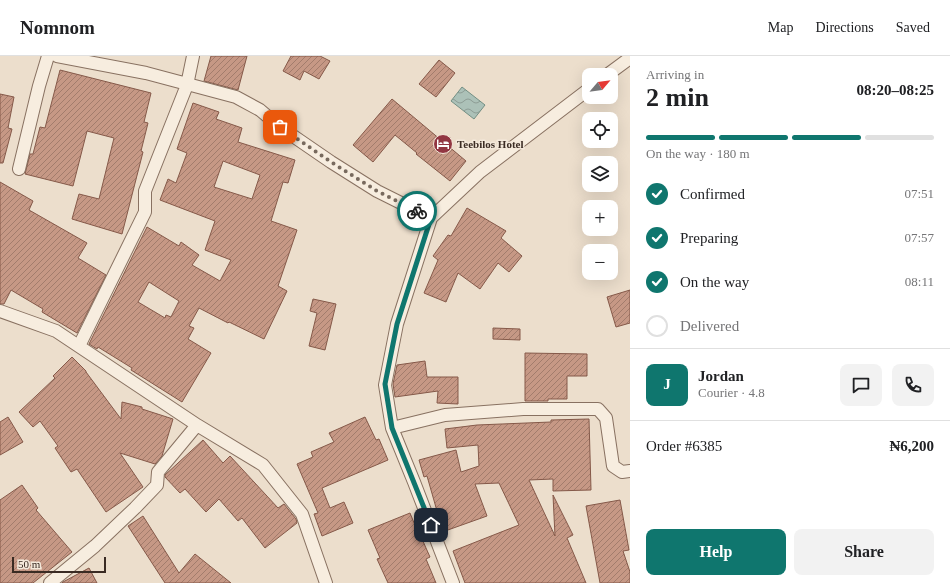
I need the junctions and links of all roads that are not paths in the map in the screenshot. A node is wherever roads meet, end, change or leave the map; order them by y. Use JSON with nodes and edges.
{"nodes":[{"id":1,"x":48,"y":56,"type":"edge"},
{"id":2,"x":57,"y":56,"type":"edge"},
{"id":3,"x":193,"y":56,"type":"edge"},
{"id":4,"x":630,"y":58,"type":"edge"},
{"id":5,"x":616,"y":68,"type":"edge"},
{"id":6,"x":187,"y":85,"type":"junction"},
{"id":7,"x":582,"y":94,"type":"edge"},
{"id":8,"x":19,"y":169,"type":"dead end"},
{"id":9,"x":431,"y":218,"type":"junction"},
{"id":10,"x":0,"y":311,"type":"edge"},
{"id":11,"x":79,"y":346,"type":"junction"},
{"id":12,"x":197,"y":425,"type":"junction"},
{"id":13,"x":392,"y":428,"type":"junction"},
{"id":14,"x":630,"y":471,"type":"edge"},
{"id":15,"x":50,"y":583,"type":"edge"},
{"id":16,"x":326,"y":583,"type":"edge"},
{"id":17,"x":453,"y":583,"type":"edge"}],
"edges":[{"from":1,"to":8,"type":"street"},
{"from":2,"to":6,"type":"street"},
{"from":3,"to":6,"type":"street"},
{"from":4,"to":5,"type":"street"},
{"from":6,"to":9,"type":"street"},
{"from":6,"to":11,"type":"street"},
{"from":7,"to":9,"type":"street"},
{"from":9,"to":13,"type":"street"},
{"from":10,"to":11,"type":"street"},
{"from":11,"to":12,"type":"street"},
{"from":12,"to":15,"type":"street"},
{"from":12,"to":16,"type":"street"},
{"from":13,"to":14,"type":"street"},
{"from":13,"to":17,"type":"street"}]}
